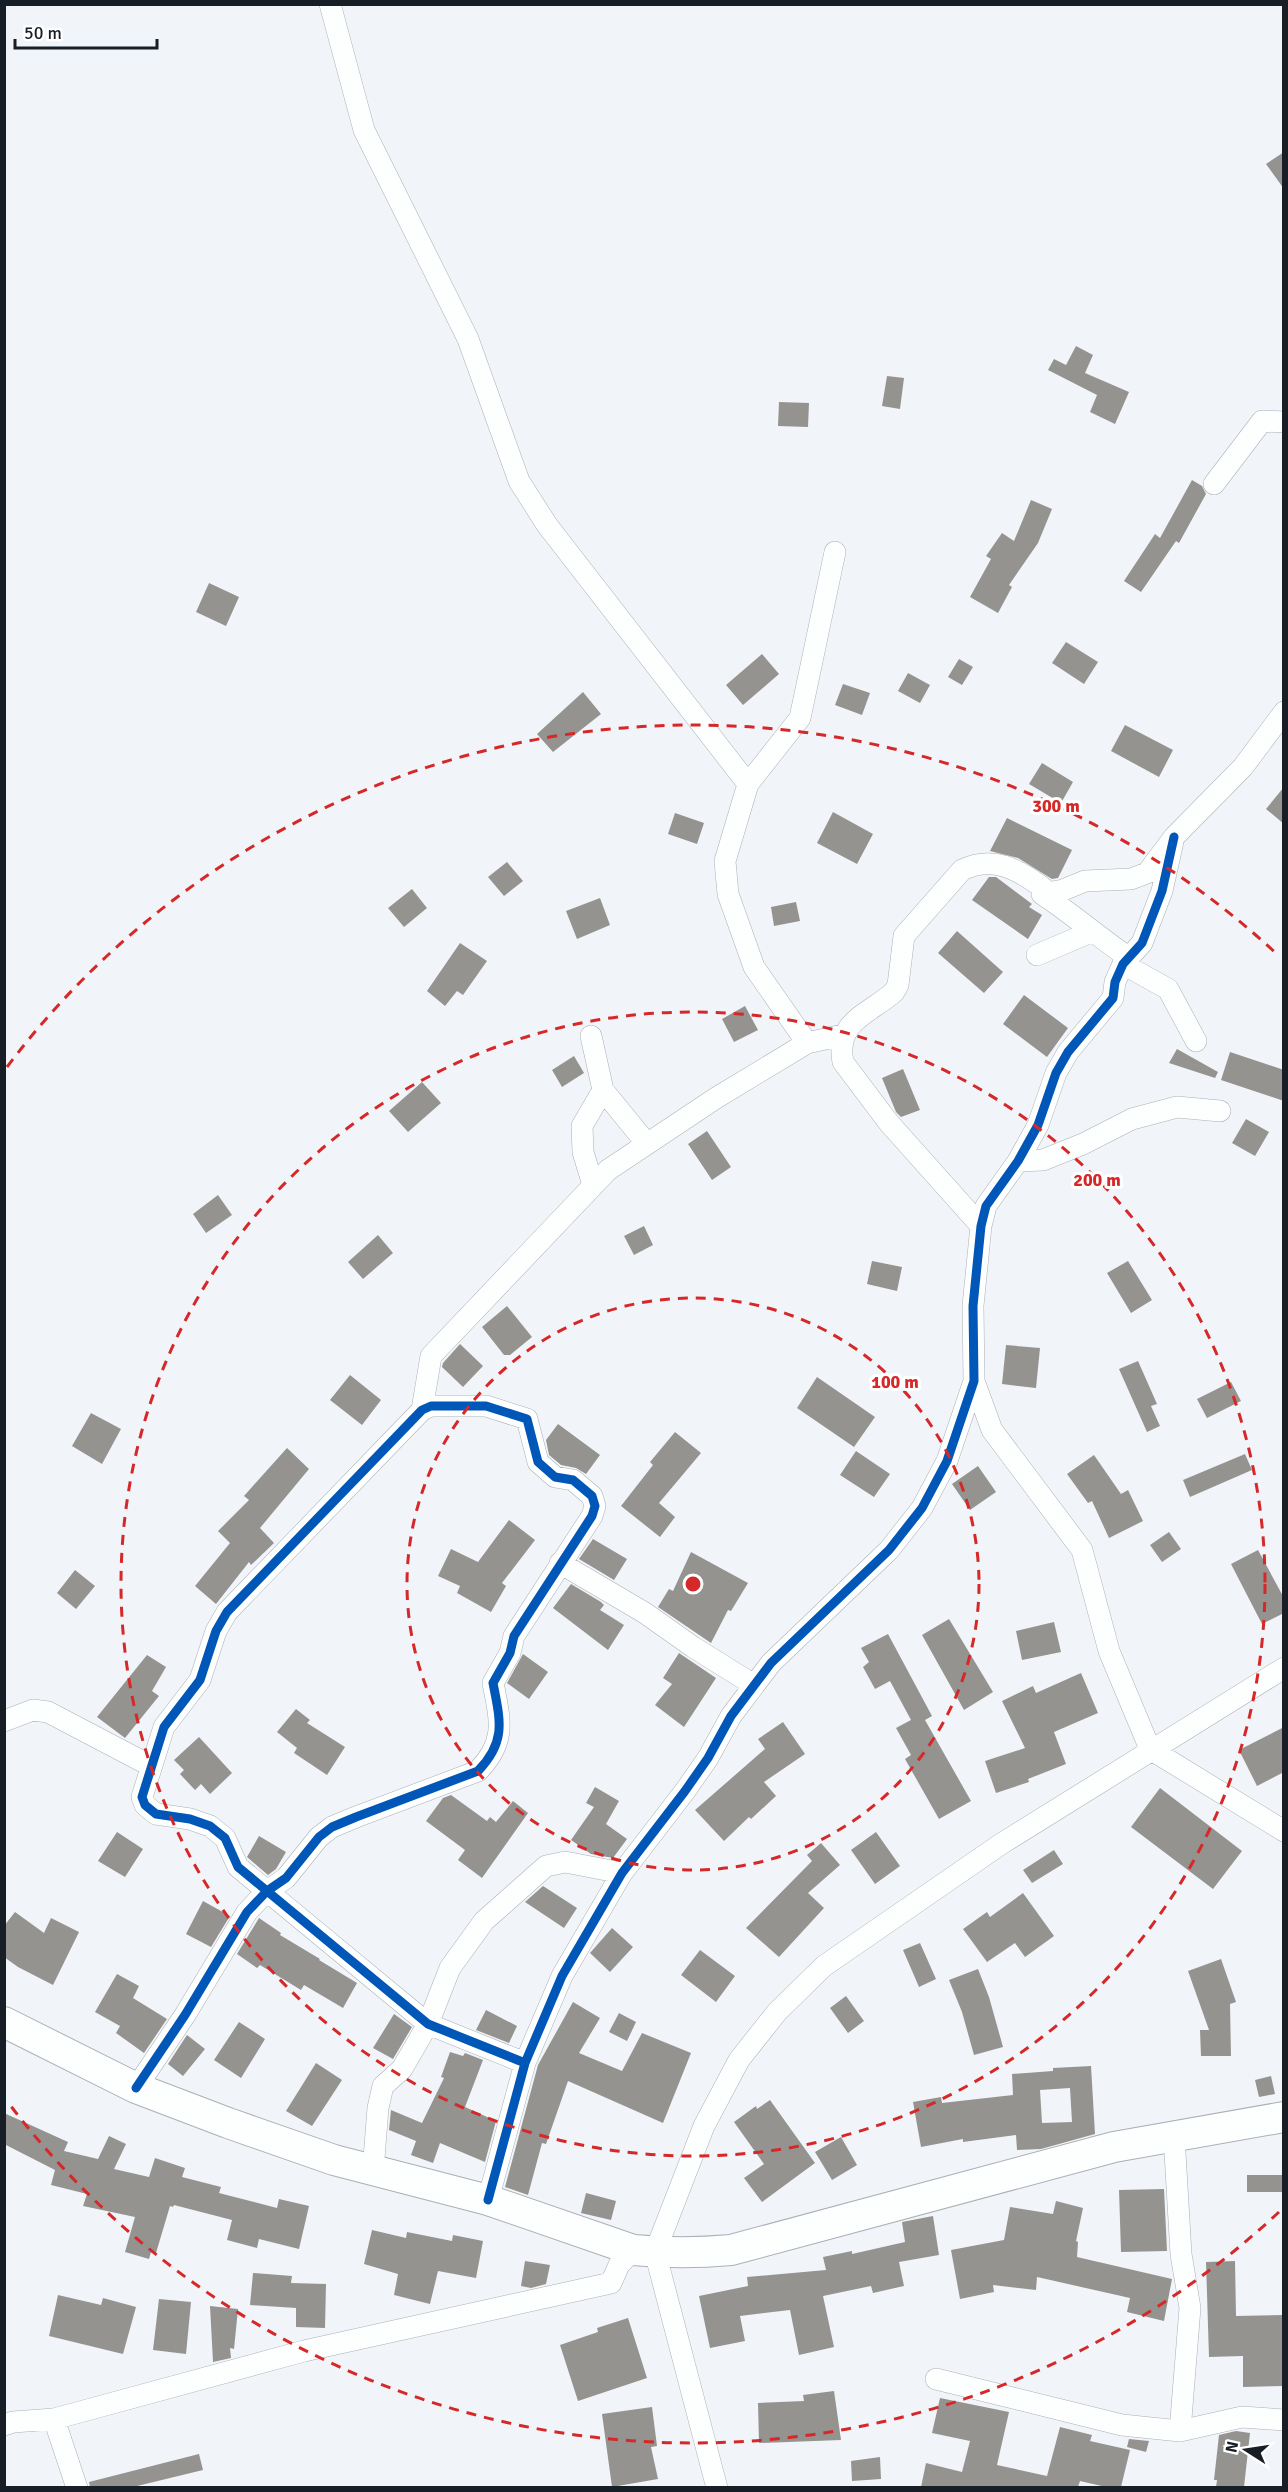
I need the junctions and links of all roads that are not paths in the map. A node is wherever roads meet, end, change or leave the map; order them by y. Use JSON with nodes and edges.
{"nodes":[{"id":1,"x":330,"y":4,"type":"edge"},
{"id":2,"x":1284,"y":422,"type":"edge"},
{"id":3,"x":1214,"y":484,"type":"dead end"},
{"id":4,"x":835,"y":552,"type":"dead end"},
{"id":5,"x":1284,"y":712,"type":"edge"},
{"id":6,"x":748,"y":784,"type":"junction"},
{"id":7,"x":1174,"y":837,"type":"junction"},
{"id":8,"x":1042,"y":894,"type":"junction"},
{"id":9,"x":1091,"y":932,"type":"junction"},
{"id":10,"x":1037,"y":955,"type":"dead end"},
{"id":11,"x":1126,"y":961,"type":"junction"},
{"id":12,"x":843,"y":1035,"type":"junction"},
{"id":13,"x":591,"y":1036,"type":"dead end"},
{"id":14,"x":1196,"y":1041,"type":"dead end"},
{"id":15,"x":807,"y":1043,"type":"junction"},
{"id":16,"x":603,"y":1090,"type":"junction"},
{"id":17,"x":1220,"y":1111,"type":"dead end"},
{"id":18,"x":647,"y":1144,"type":"junction"},
{"id":19,"x":1018,"y":1161,"type":"junction"},
{"id":20,"x":593,"y":1185,"type":"junction"},
{"id":21,"x":981,"y":1226,"type":"junction"},
{"id":22,"x":974,"y":1381,"type":"junction"},
{"id":23,"x":422,"y":1410,"type":"junction"},
{"id":24,"x":958,"y":1426,"type":"junction"},
{"id":25,"x":992,"y":1430,"type":"junction"},
{"id":26,"x":560,"y":1563,"type":"junction"},
{"id":27,"x":1284,"y":1668,"type":"edge"},
{"id":28,"x":754,"y":1685,"type":"junction"},
{"id":29,"x":4,"y":1721,"type":"edge"},
{"id":30,"x":1150,"y":1749,"type":"junction"},
{"id":31,"x":151,"y":1766,"type":"junction"},
{"id":32,"x":1284,"y":1831,"type":"edge"},
{"id":33,"x":622,"y":1873,"type":"junction"},
{"id":34,"x":267,"y":1891,"type":"junction"},
{"id":35,"x":4,"y":2022,"type":"edge"},
{"id":36,"x":428,"y":2024,"type":"junction"},
{"id":37,"x":525,"y":2063,"type":"junction"},
{"id":38,"x":136,"y":2088,"type":"junction"},
{"id":39,"x":1284,"y":2117,"type":"edge"},
{"id":40,"x":1174,"y":2136,"type":"junction"},
{"id":41,"x":373,"y":2171,"type":"junction"},
{"id":42,"x":488,"y":2200,"type":"junction"},
{"id":43,"x":644,"y":2251,"type":"junction"},
{"id":44,"x":936,"y":2379,"type":"dead end"},
{"id":45,"x":54,"y":2419,"type":"junction"},
{"id":46,"x":7,"y":2420,"type":"edge"},
{"id":47,"x":1284,"y":2420,"type":"edge"},
{"id":48,"x":1180,"y":2431,"type":"junction"},
{"id":49,"x":77,"y":2487,"type":"edge"},
{"id":50,"x":717,"y":2487,"type":"edge"}],
"edges":[{"from":1,"to":6,"type":"street"},
{"from":2,"to":3,"type":"street"},
{"from":4,"to":6,"type":"street"},
{"from":5,"to":7,"type":"street"},
{"from":6,"to":15,"type":"street"},
{"from":7,"to":8,"type":"street"},
{"from":7,"to":11,"type":"street"},
{"from":8,"to":9,"type":"street"},
{"from":8,"to":12,"type":"street"},
{"from":9,"to":10,"type":"street"},
{"from":9,"to":11,"type":"street"},
{"from":11,"to":14,"type":"street"},
{"from":11,"to":19,"type":"street"},
{"from":12,"to":15,"type":"street"},
{"from":12,"to":21,"type":"street"},
{"from":13,"to":16,"type":"street"},
{"from":15,"to":18,"type":"street"},
{"from":16,"to":18,"type":"street"},
{"from":16,"to":20,"type":"street"},
{"from":17,"to":19,"type":"street"},
{"from":18,"to":20,"type":"street"},
{"from":19,"to":21,"type":"street"},
{"from":20,"to":23,"type":"street"},
{"from":21,"to":22,"type":"street"},
{"from":22,"to":24,"type":"street"},
{"from":22,"to":25,"type":"street"},
{"from":23,"to":26,"type":"street"},
{"from":23,"to":31,"type":"street"},
{"from":24,"to":25,"type":"street"},
{"from":24,"to":28,"type":"street"},
{"from":25,"to":30,"type":"street"},
{"from":26,"to":28,"type":"street"},
{"from":26,"to":34,"type":"street"},
{"from":27,"to":30,"type":"street"},
{"from":28,"to":33,"type":"street"},
{"from":29,"to":31,"type":"street"},
{"from":30,"to":32,"type":"street"},
{"from":30,"to":43,"type":"street"},
{"from":31,"to":34,"type":"street"},
{"from":33,"to":36,"type":"street"},
{"from":33,"to":37,"type":"street"},
{"from":34,"to":36,"type":"street"},
{"from":34,"to":38,"type":"street"},
{"from":35,"to":38,"type":"street"},
{"from":36,"to":37,"type":"street"},
{"from":36,"to":41,"type":"street"},
{"from":37,"to":42,"type":"street"},
{"from":38,"to":41,"type":"street"},
{"from":39,"to":40,"type":"street"},
{"from":40,"to":43,"type":"street"},
{"from":40,"to":48,"type":"street"},
{"from":41,"to":42,"type":"street"},
{"from":42,"to":43,"type":"street"},
{"from":43,"to":45,"type":"street"},
{"from":43,"to":50,"type":"street"},
{"from":44,"to":48,"type":"street"},
{"from":45,"to":46,"type":"street"},
{"from":45,"to":49,"type":"street"},
{"from":47,"to":48,"type":"street"}]}
